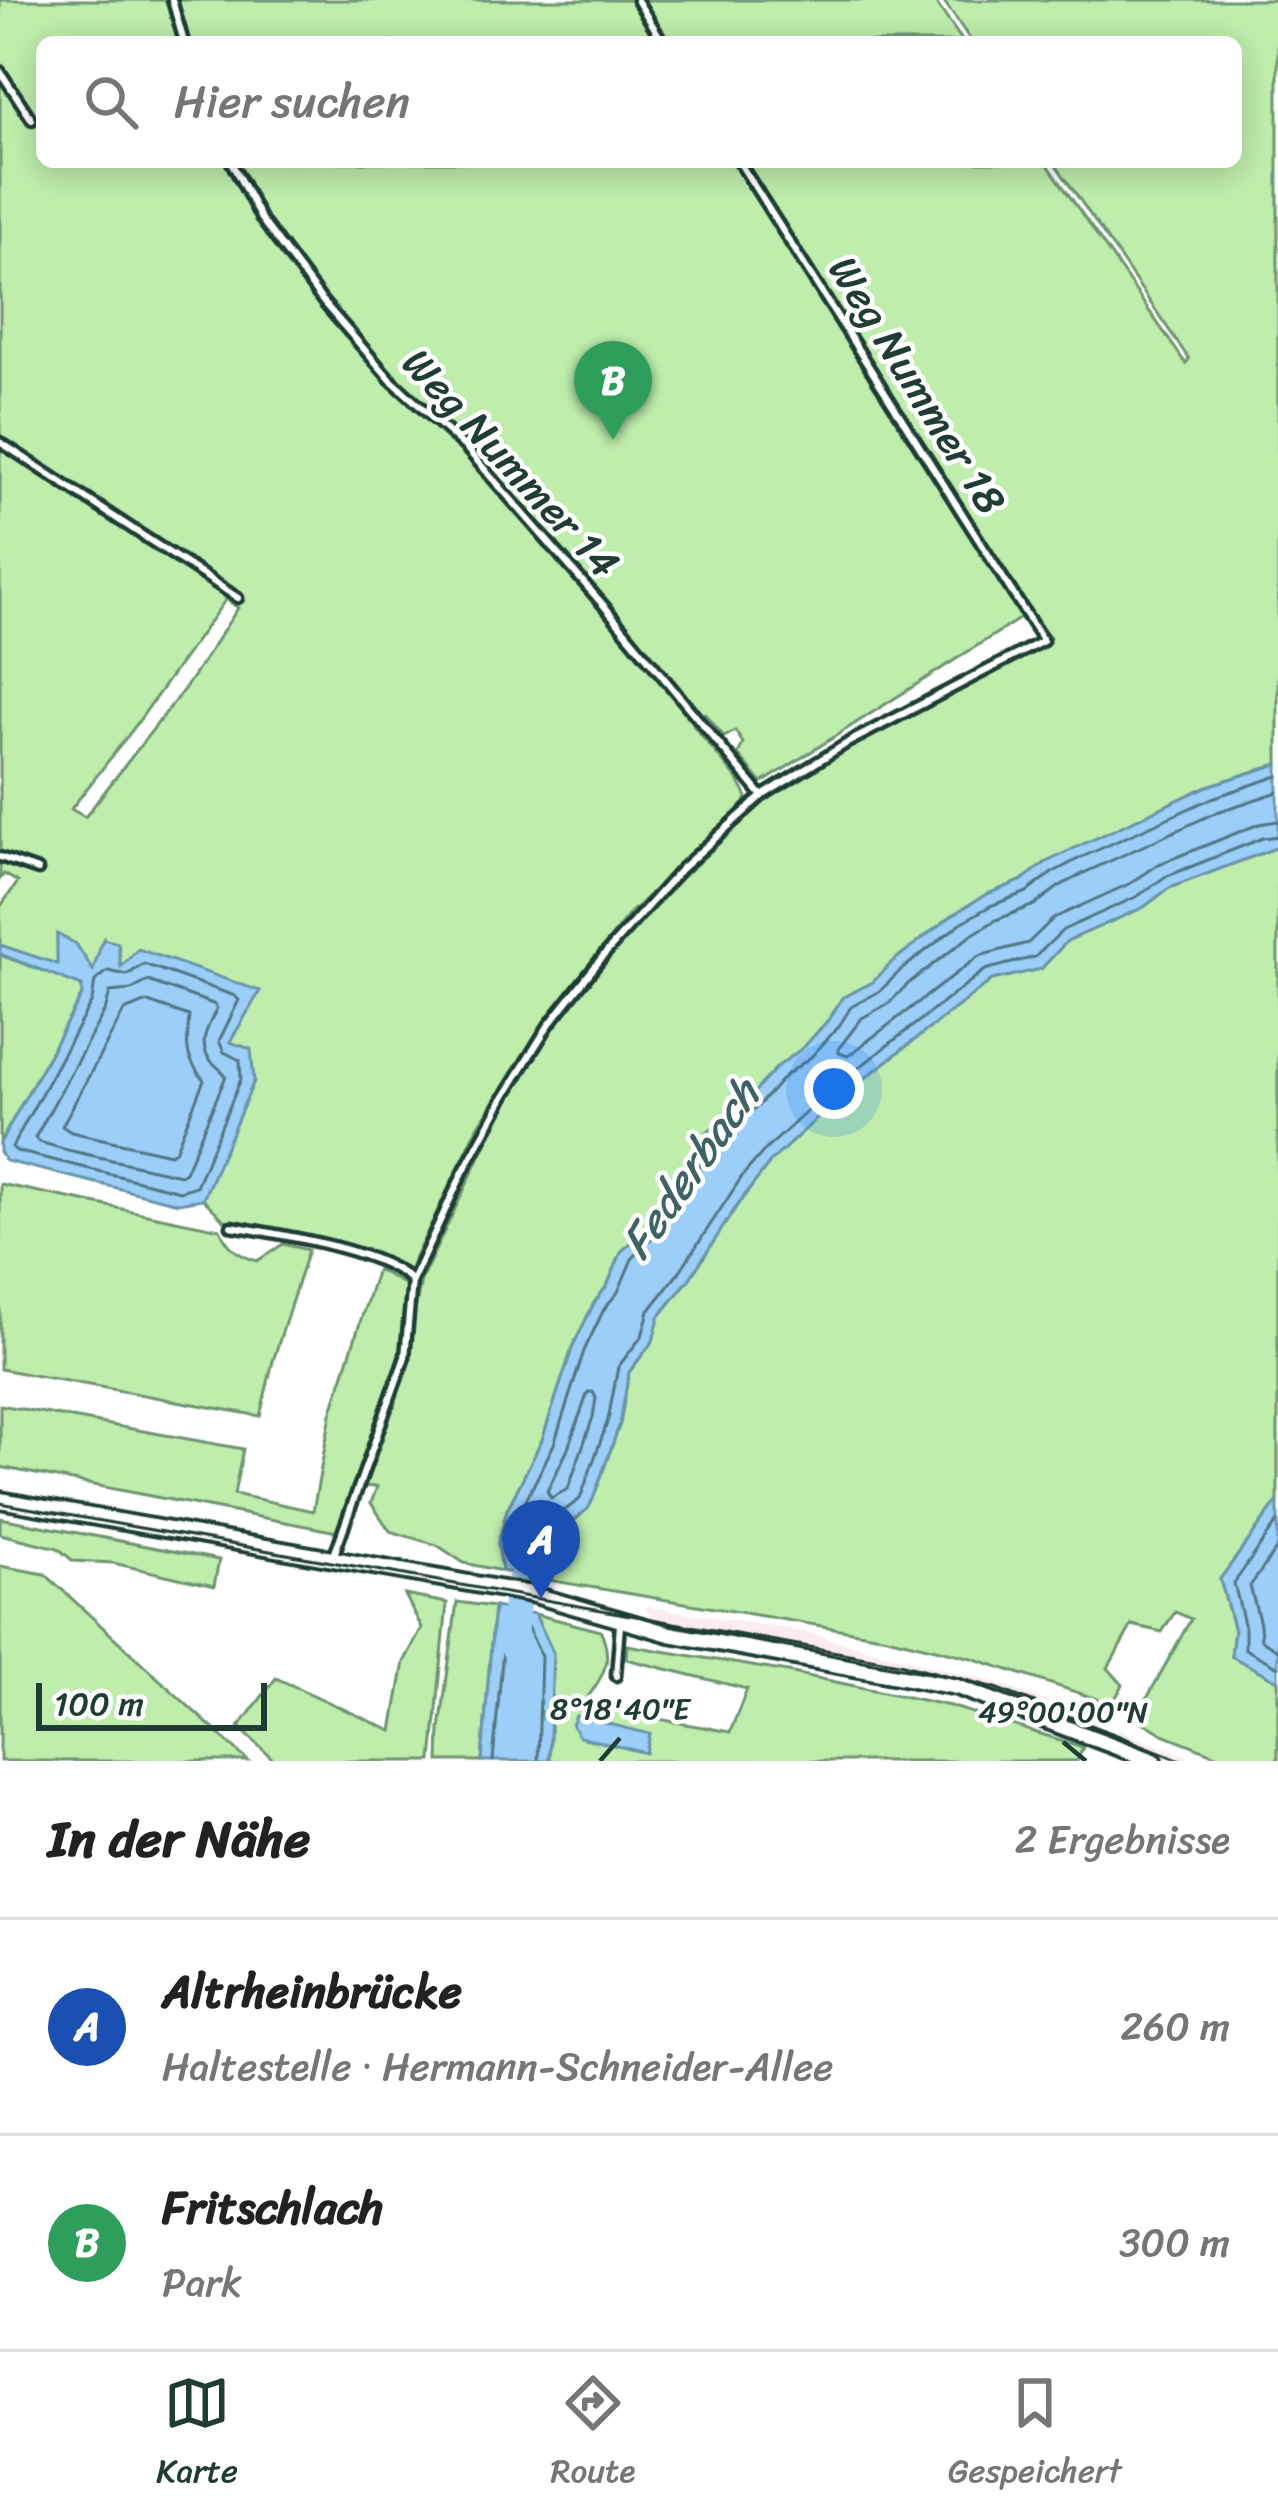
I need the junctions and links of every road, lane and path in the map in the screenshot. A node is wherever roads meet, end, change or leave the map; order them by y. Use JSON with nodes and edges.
{"nodes":[{"id":1,"x":172,"y":0,"type":"edge"},
{"id":2,"x":637,"y":0,"type":"edge"},
{"id":3,"x":182,"y":36,"type":"edge"},
{"id":4,"x":659,"y":36,"type":"edge"},
{"id":5,"x":0,"y":71,"type":"edge"},
{"id":6,"x":32,"y":120,"type":"dead end"},
{"id":7,"x":234,"y":168,"type":"edge"},
{"id":8,"x":744,"y":168,"type":"edge"},
{"id":9,"x":0,"y":442,"type":"edge"},
{"id":10,"x":238,"y":598,"type":"dead end"},
{"id":11,"x":762,"y":796,"type":"junction"},
{"id":12,"x":0,"y":857,"type":"edge"},
{"id":13,"x":38,"y":870,"type":"dead end"},
{"id":14,"x":231,"y":1226,"type":"dead end"},
{"id":15,"x":412,"y":1281,"type":"junction"},
{"id":16,"x":0,"y":1500,"type":"edge"},
{"id":17,"x":332,"y":1558,"type":"junction"},
{"id":18,"x":620,"y":1620,"type":"junction"},
{"id":19,"x":616,"y":1676,"type":"dead end"},
{"id":20,"x":1154,"y":1761,"type":"edge"}],
"edges":[{"from":1,"to":3,"type":"lane"},
{"from":2,"to":4,"type":"lane"},
{"from":5,"to":6,"type":"lane"},
{"from":7,"to":11,"type":"lane","name":"Weg Nummer 14"},
{"from":8,"to":11,"type":"lane","name":"Weg Nummer 18"},
{"from":9,"to":10,"type":"lane"},
{"from":11,"to":15,"type":"lane"},
{"from":12,"to":13,"type":"lane"},
{"from":14,"to":15,"type":"lane"},
{"from":15,"to":17,"type":"lane"},
{"from":16,"to":17,"type":"street"},
{"from":17,"to":18,"type":"street"},
{"from":18,"to":19,"type":"lane"},
{"from":18,"to":20,"type":"street"}]}
